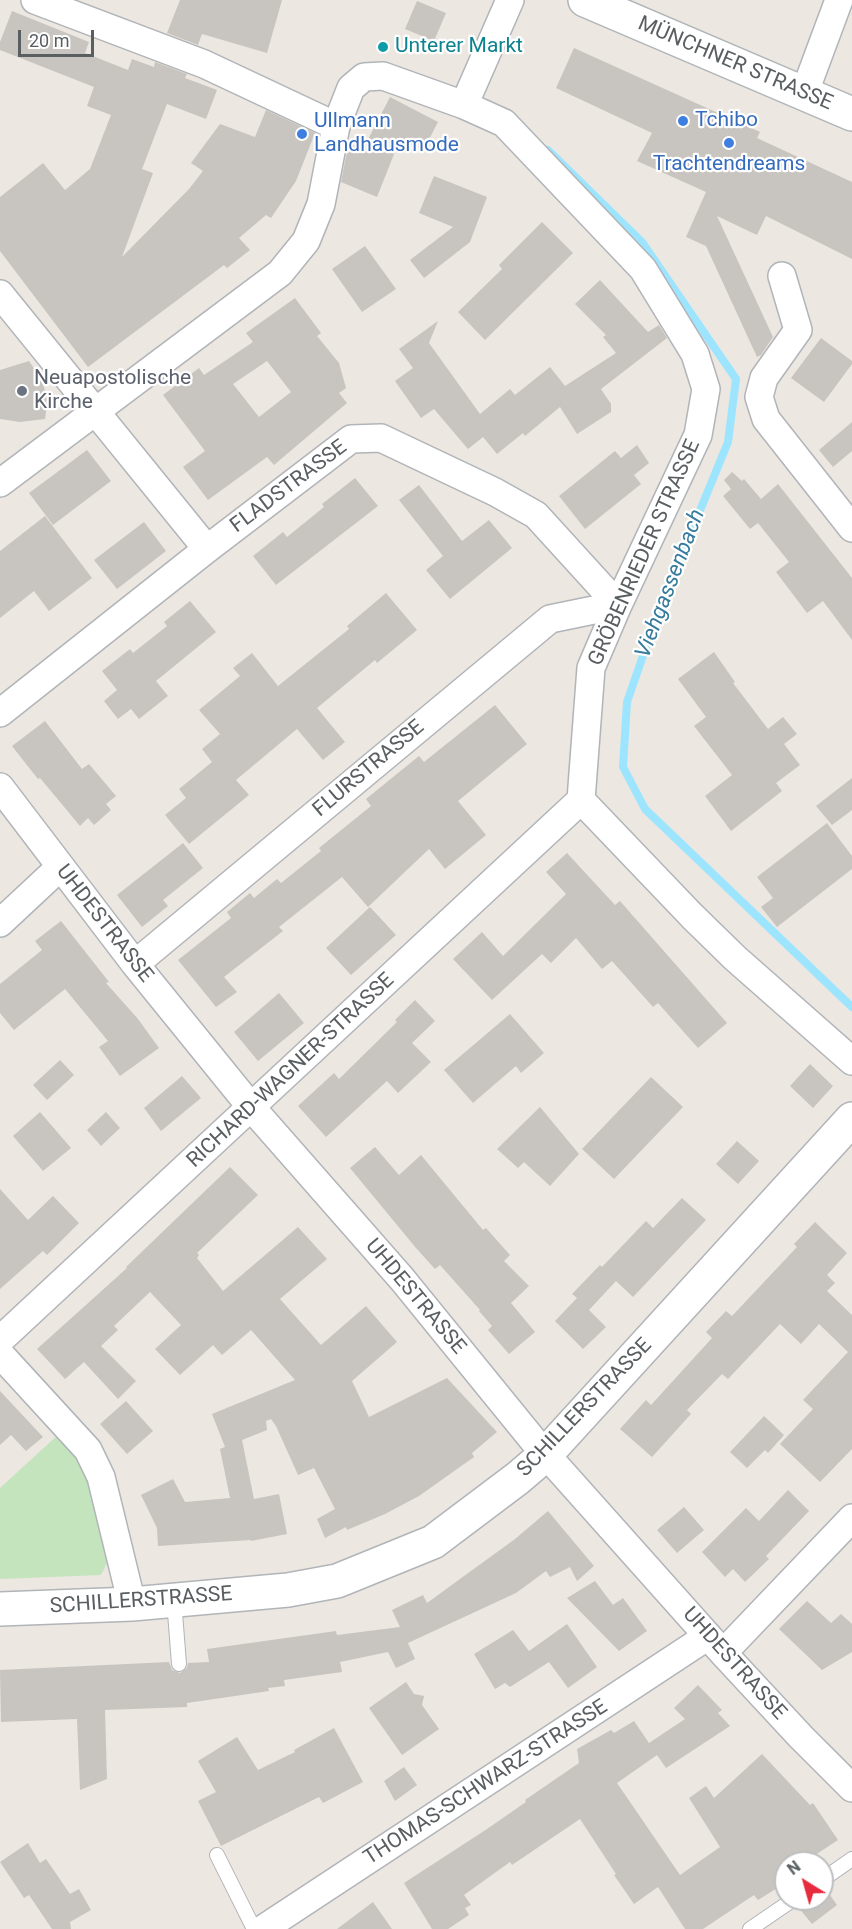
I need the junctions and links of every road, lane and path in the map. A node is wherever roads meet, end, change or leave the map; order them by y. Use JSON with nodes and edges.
{"nodes":[{"id":1,"x":35,"y":0,"type":"edge"},
{"id":2,"x":510,"y":0,"type":"edge"},
{"id":3,"x":585,"y":0,"type":"edge"},
{"id":4,"x":839,"y":0,"type":"edge"},
{"id":5,"x":804,"y":94,"type":"junction"},
{"id":6,"x":464,"y":105,"type":"junction"},
{"id":7,"x":852,"y":114,"type":"edge"},
{"id":8,"x":336,"y":126,"type":"junction"},
{"id":9,"x":782,"y":276,"type":"dead end"},
{"id":10,"x":0,"y":294,"type":"edge"},
{"id":11,"x":95,"y":412,"type":"junction"},
{"id":12,"x":0,"y":483,"type":"edge"},
{"id":13,"x":852,"y":528,"type":"edge"},
{"id":14,"x":207,"y":549,"type":"junction"},
{"id":15,"x":618,"y":605,"type":"junction"},
{"id":16,"x":0,"y":714,"type":"edge"},
{"id":17,"x":0,"y":787,"type":"edge"},
{"id":18,"x":581,"y":800,"type":"junction"},
{"id":19,"x":60,"y":867,"type":"junction"},
{"id":20,"x":0,"y":923,"type":"edge"},
{"id":21,"x":135,"y":964,"type":"junction"},
{"id":22,"x":852,"y":1061,"type":"edge"},
{"id":23,"x":252,"y":1107,"type":"junction"},
{"id":24,"x":852,"y":1119,"type":"edge"},
{"id":25,"x":0,"y":1340,"type":"edge"},
{"id":26,"x":0,"y":1354,"type":"edge"},
{"id":27,"x":546,"y":1454,"type":"junction"},
{"id":28,"x":852,"y":1518,"type":"edge"},
{"id":29,"x":174,"y":1600,"type":"junction"},
{"id":30,"x":132,"y":1604,"type":"junction"},
{"id":31,"x":0,"y":1609,"type":"edge"},
{"id":32,"x":715,"y":1644,"type":"junction"},
{"id":33,"x":179,"y":1664,"type":"dead end"},
{"id":34,"x":852,"y":1788,"type":"edge"},
{"id":35,"x":217,"y":1855,"type":"dead end"},
{"id":36,"x":852,"y":1859,"type":"edge"},
{"id":37,"x":834,"y":1872,"type":"edge"},
{"id":38,"x":776,"y":1911,"type":"edge"},
{"id":39,"x":254,"y":1929,"type":"edge"},
{"id":40,"x":263,"y":1929,"type":"edge"},
{"id":41,"x":750,"y":1929,"type":"edge"}],
"edges":[{"from":1,"to":8,"type":"street"},
{"from":2,"to":6,"type":"street"},
{"from":3,"to":5,"type":"street","name":"MÜNCHNER STRASSE"},
{"from":4,"to":5,"type":"street"},
{"from":5,"to":7,"type":"street","name":"MÜNCHNER STRASSE"},
{"from":6,"to":8,"type":"street","name":"GRÖBENRIEDER STRASSE"},
{"from":6,"to":15,"type":"street","name":"GRÖBENRIEDER STRASSE"},
{"from":8,"to":11,"type":"street","name":"GRÖBENRIEDER STRASSE"},
{"from":9,"to":13,"type":"street"},
{"from":10,"to":11,"type":"street"},
{"from":11,"to":12,"type":"street","name":"GRÖBENRIEDER STRASSE"},
{"from":11,"to":14,"type":"street"},
{"from":14,"to":15,"type":"street","name":"FLADSTRASSE"},
{"from":14,"to":16,"type":"street","name":"FLADSTRASSE"},
{"from":15,"to":18,"type":"street","name":"GRÖBENRIEDER STRASSE"},
{"from":15,"to":21,"type":"street","name":"FLURSTRASSE"},
{"from":17,"to":19,"type":"street","name":"UHDESTRASSE"},
{"from":18,"to":22,"type":"street"},
{"from":18,"to":23,"type":"street","name":"RICHARD-WAGNER-STRASSE"},
{"from":19,"to":20,"type":"street"},
{"from":19,"to":21,"type":"street","name":"UHDESTRASSE"},
{"from":21,"to":23,"type":"street","name":"UHDESTRASSE"},
{"from":23,"to":25,"type":"street","name":"RICHARD-WAGNER-STRASSE"},
{"from":23,"to":27,"type":"street","name":"UHDESTRASSE"},
{"from":24,"to":27,"type":"street","name":"SCHILLERSTRASSE"},
{"from":26,"to":30,"type":"street"},
{"from":27,"to":29,"type":"street","name":"SCHILLERSTRASSE"},
{"from":27,"to":32,"type":"street","name":"UHDESTRASSE"},
{"from":28,"to":32,"type":"street","name":"THOMAS-SCHWARZ-STRASSE"},
{"from":29,"to":30,"type":"street","name":"SCHILLERSTRASSE"},
{"from":29,"to":33,"type":"lane"},
{"from":30,"to":31,"type":"street","name":"SCHILLERSTRASSE"},
{"from":32,"to":34,"type":"street","name":"UHDESTRASSE"},
{"from":32,"to":40,"type":"street","name":"THOMAS-SCHWARZ-STRASSE"},
{"from":35,"to":39,"type":"lane"},
{"from":36,"to":37,"type":"lane"},
{"from":38,"to":41,"type":"lane"}]}
